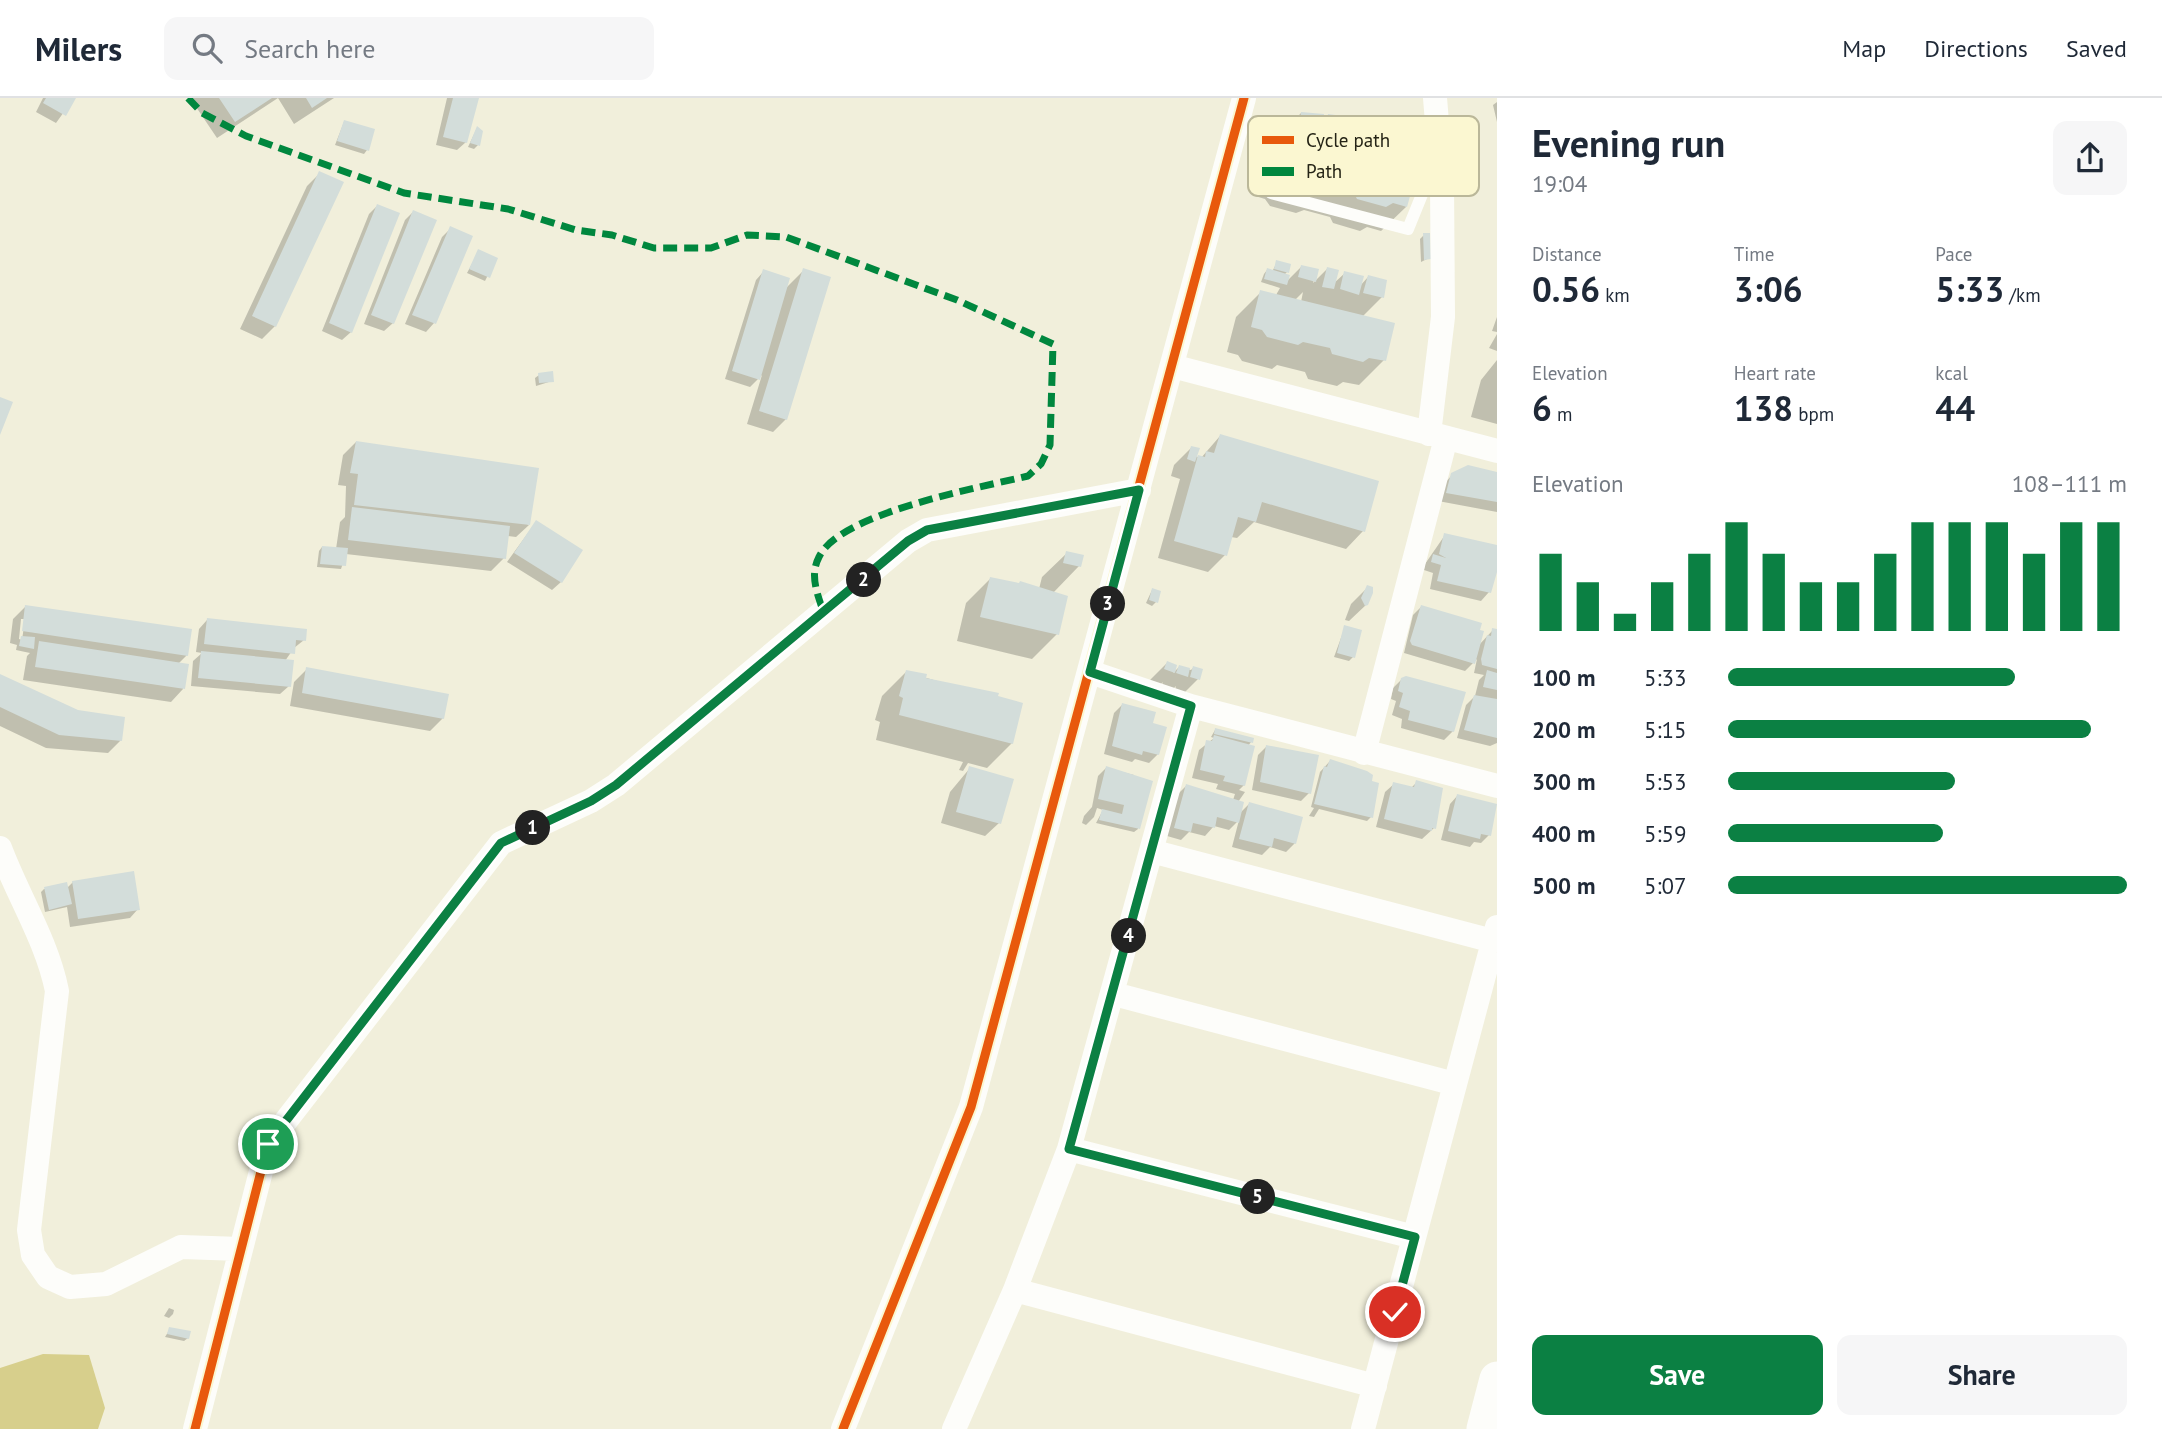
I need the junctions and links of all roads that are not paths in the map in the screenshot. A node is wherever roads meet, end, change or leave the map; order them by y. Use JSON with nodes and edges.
{"nodes":[{"id":1,"x":1244,"y":98,"type":"edge"},
{"id":2,"x":1434,"y":98,"type":"edge"},
{"id":3,"x":1436,"y":116,"type":"edge"},
{"id":4,"x":1282,"y":196,"type":"edge"},
{"id":5,"x":1422,"y":196,"type":"edge"},
{"id":6,"x":1440,"y":196,"type":"edge"},
{"id":7,"x":1172,"y":366,"type":"junction"},
{"id":8,"x":1437,"y":436,"type":"junction"},
{"id":9,"x":1497,"y":451,"type":"edge"},
{"id":10,"x":1139,"y":490,"type":"junction"},
{"id":11,"x":1090,"y":672,"type":"junction"},
{"id":12,"x":1191,"y":706,"type":"junction"},
{"id":13,"x":1364,"y":752,"type":"junction"},
{"id":14,"x":1497,"y":786,"type":"edge"},
{"id":15,"x":0,"y":848,"type":"edge"},
{"id":16,"x":1151,"y":851,"type":"junction"},
{"id":17,"x":1495,"y":933,"type":"edge"},
{"id":18,"x":1114,"y":993,"type":"junction"},
{"id":19,"x":1455,"y":1084,"type":"junction"},
{"id":20,"x":1069,"y":1149,"type":"junction"},
{"id":21,"x":1415,"y":1237,"type":"junction"},
{"id":22,"x":242,"y":1249,"type":"junction"},
{"id":23,"x":1015,"y":1290,"type":"junction"},
{"id":24,"x":1497,"y":1379,"type":"edge"},
{"id":25,"x":1375,"y":1386,"type":"junction"},
{"id":26,"x":195,"y":1429,"type":"edge"},
{"id":27,"x":843,"y":1429,"type":"edge"},
{"id":28,"x":954,"y":1429,"type":"edge"},
{"id":29,"x":1363,"y":1429,"type":"edge"},
{"id":30,"x":1484,"y":1429,"type":"edge"}],
"edges":[{"from":1,"to":7,"type":"street"},
{"from":2,"to":3,"type":"street"},
{"from":4,"to":5,"type":"lane"},
{"from":6,"to":8,"type":"street"},
{"from":7,"to":8,"type":"street"},
{"from":7,"to":10,"type":"street"},
{"from":8,"to":9,"type":"street"},
{"from":8,"to":13,"type":"street"},
{"from":10,"to":11,"type":"street"},
{"from":10,"to":22,"type":"street"},
{"from":11,"to":12,"type":"street"},
{"from":11,"to":27,"type":"street"},
{"from":12,"to":13,"type":"street"},
{"from":12,"to":16,"type":"street"},
{"from":13,"to":14,"type":"street"},
{"from":15,"to":22,"type":"street"},
{"from":16,"to":17,"type":"street"},
{"from":16,"to":18,"type":"street"},
{"from":17,"to":19,"type":"street"},
{"from":18,"to":19,"type":"street"},
{"from":18,"to":20,"type":"street"},
{"from":19,"to":21,"type":"street"},
{"from":20,"to":21,"type":"street"},
{"from":20,"to":23,"type":"street"},
{"from":21,"to":25,"type":"street"},
{"from":22,"to":26,"type":"street"},
{"from":23,"to":25,"type":"street"},
{"from":23,"to":28,"type":"street"},
{"from":24,"to":30,"type":"main road"},
{"from":25,"to":29,"type":"street"}]}
